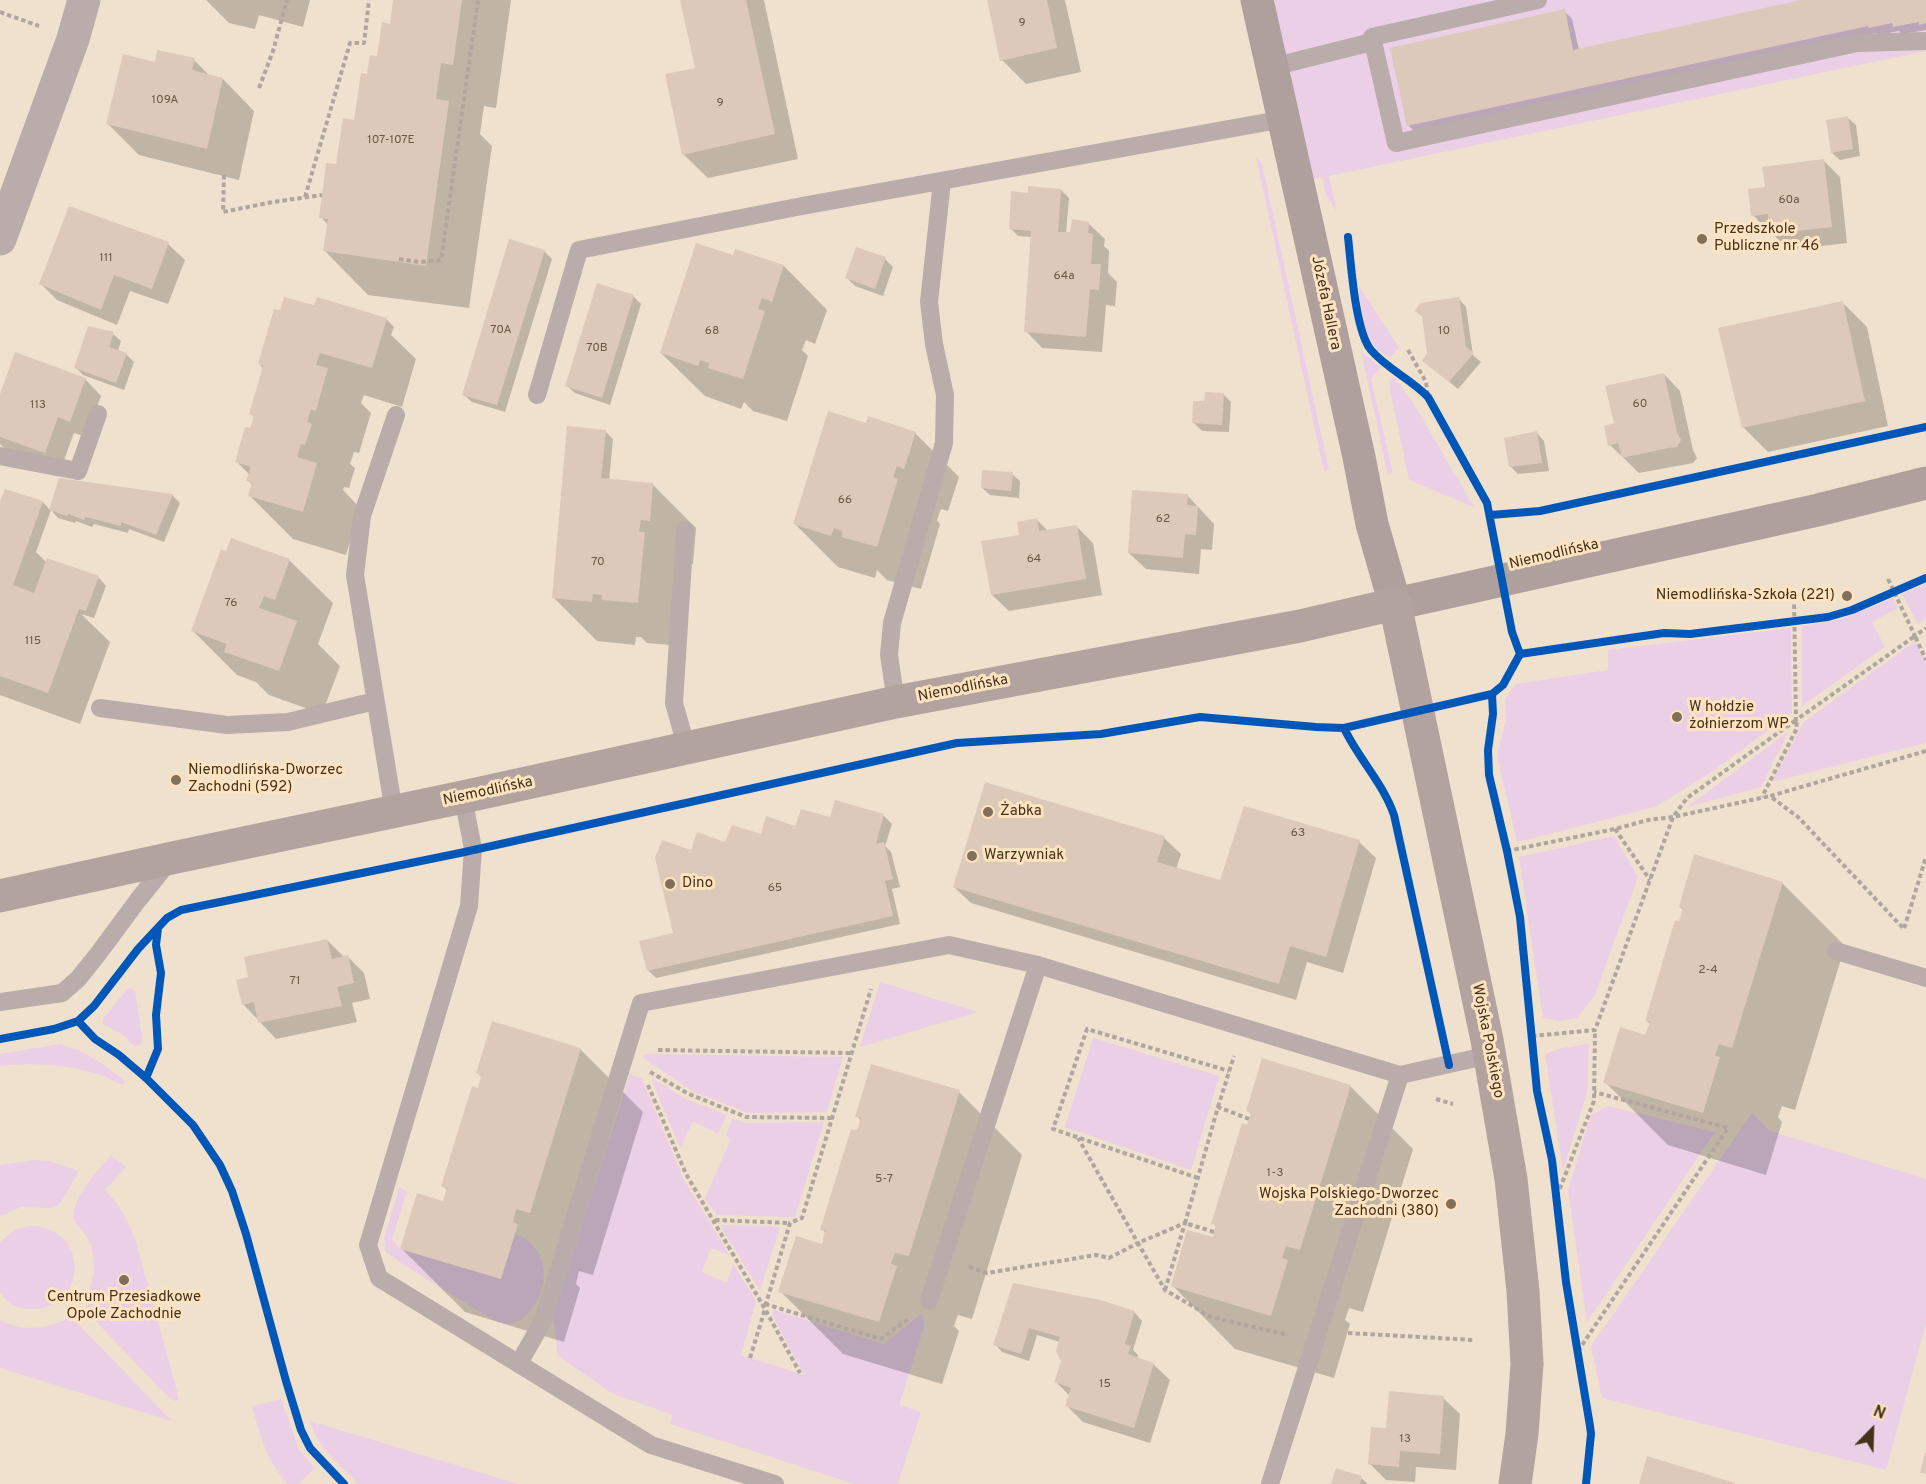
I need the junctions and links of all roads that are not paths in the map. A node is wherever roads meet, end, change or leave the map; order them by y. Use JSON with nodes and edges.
{"nodes":[{"id":1,"x":84,"y":0,"type":"edge"},
{"id":2,"x":1257,"y":0,"type":"edge"},
{"id":3,"x":1538,"y":0,"type":"edge"},
{"id":4,"x":1926,"y":41,"type":"edge"},
{"id":5,"x":1372,"y":42,"type":"junction"},
{"id":6,"x":1272,"y":67,"type":"junction"},
{"id":7,"x":1284,"y":119,"type":"junction"},
{"id":8,"x":942,"y":181,"type":"junction"},
{"id":9,"x":0,"y":239,"type":"edge"},
{"id":10,"x":537,"y":395,"type":"dead end"},
{"id":11,"x":98,"y":414,"type":"dead end"},
{"id":12,"x":396,"y":414,"type":"dead end"},
{"id":13,"x":0,"y":456,"type":"edge"},
{"id":14,"x":1926,"y":483,"type":"edge"},
{"id":15,"x":685,"y":530,"type":"dead end"},
{"id":16,"x":1395,"y":604,"type":"junction"},
{"id":17,"x":375,"y":701,"type":"junction"},
{"id":18,"x":896,"y":702,"type":"junction"},
{"id":19,"x":100,"y":708,"type":"dead end"},
{"id":20,"x":687,"y":749,"type":"junction"},
{"id":21,"x":463,"y":797,"type":"junction"},
{"id":22,"x":394,"y":812,"type":"junction"},
{"id":23,"x":172,"y":858,"type":"junction"},
{"id":24,"x":0,"y":896,"type":"edge"},
{"id":25,"x":1836,"y":951,"type":"dead end"},
{"id":26,"x":1038,"y":965,"type":"junction"},
{"id":27,"x":1926,"y":978,"type":"edge"},
{"id":28,"x":0,"y":1002,"type":"edge"},
{"id":29,"x":1490,"y":1055,"type":"junction"},
{"id":30,"x":1400,"y":1075,"type":"junction"},
{"id":31,"x":929,"y":1301,"type":"road end"},
{"id":32,"x":519,"y":1363,"type":"junction"},
{"id":33,"x":775,"y":1484,"type":"edge"},
{"id":34,"x":1270,"y":1484,"type":"edge"},
{"id":35,"x":1515,"y":1484,"type":"edge"}],
"edges":[{"from":1,"to":9,"type":"street"},
{"from":2,"to":6,"type":"main road","name":"Józefa Hallera"},
{"from":3,"to":5,"type":"lane"},
{"from":4,"to":5,"type":"lane"},
{"from":5,"to":6,"type":"lane"},
{"from":6,"to":7,"type":"main road","name":"Józefa Hallera"},
{"from":7,"to":8,"type":"lane"},
{"from":7,"to":16,"type":"main road","name":"Józefa Hallera"},
{"from":8,"to":10,"type":"lane"},
{"from":8,"to":18,"type":"lane"},
{"from":11,"to":13,"type":"lane"},
{"from":12,"to":17,"type":"lane"},
{"from":14,"to":16,"type":"main road","name":"Niemodlińska"},
{"from":15,"to":20,"type":"lane"},
{"from":16,"to":18,"type":"main road","name":"Niemodlińska"},
{"from":16,"to":29,"type":"main road","name":"Wojska Polskiego"},
{"from":17,"to":19,"type":"lane"},
{"from":17,"to":22,"type":"lane"},
{"from":18,"to":20,"type":"main road","name":"Niemodlińska"},
{"from":20,"to":21,"type":"main road","name":"Niemodlińska"},
{"from":21,"to":22,"type":"main road","name":"Niemodlińska"},
{"from":21,"to":32,"type":"lane"},
{"from":22,"to":23,"type":"main road","name":"Niemodlińska"},
{"from":23,"to":24,"type":"main road","name":"Niemodlińska"},
{"from":23,"to":28,"type":"lane"},
{"from":25,"to":27,"type":"lane"},
{"from":26,"to":30,"type":"lane"},
{"from":26,"to":31,"type":"lane"},
{"from":26,"to":32,"type":"lane"},
{"from":29,"to":30,"type":"lane"},
{"from":29,"to":35,"type":"main road","name":"Wojska Polskiego"},
{"from":30,"to":34,"type":"lane"},
{"from":32,"to":33,"type":"lane"}]}
